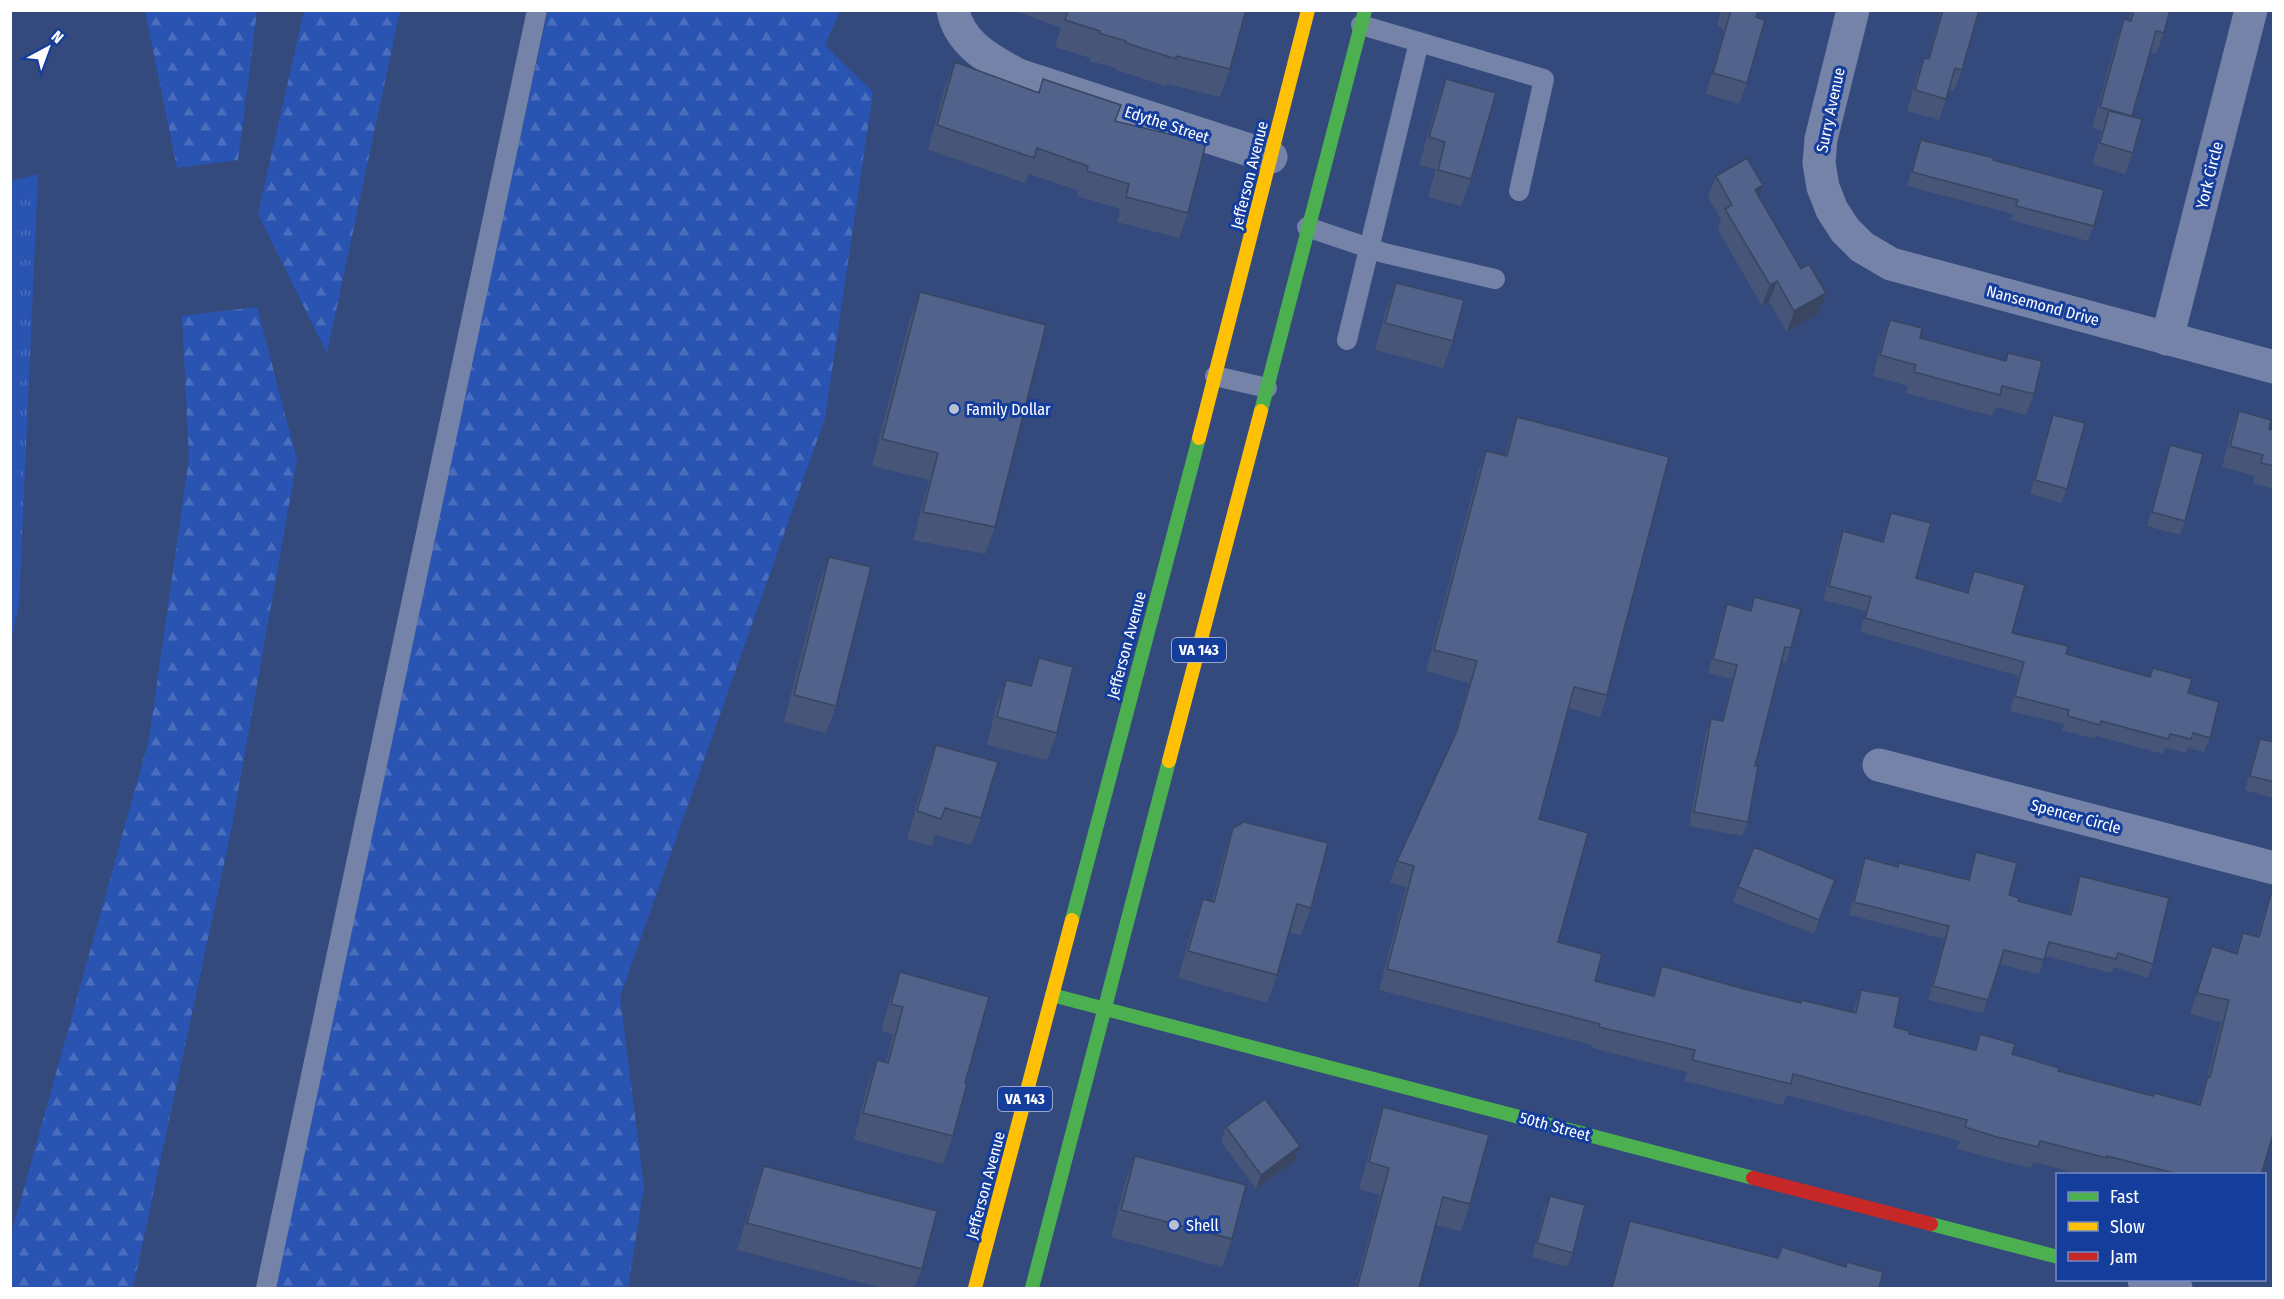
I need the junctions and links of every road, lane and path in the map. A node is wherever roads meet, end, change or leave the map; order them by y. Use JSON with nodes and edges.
{"nodes":[{"id":1,"x":537,"y":10,"type":"edge"},
{"id":2,"x":953,"y":10,"type":"edge"},
{"id":3,"x":1308,"y":10,"type":"edge"},
{"id":4,"x":1853,"y":10,"type":"edge"},
{"id":5,"x":2251,"y":10,"type":"edge"},
{"id":6,"x":1363,"y":18,"type":"edge"},
{"id":7,"x":1419,"y":42,"type":"junction"},
{"id":8,"x":1271,"y":157,"type":"junction"},
{"id":9,"x":1519,"y":191,"type":"dead end"},
{"id":10,"x":1832,"y":210,"type":"joint"},
{"id":11,"x":1307,"y":227,"type":"junction"},
{"id":12,"x":1370,"y":248,"type":"junction"},
{"id":13,"x":1495,"y":279,"type":"dead end"},
{"id":14,"x":2167,"y":339,"type":"junction"},
{"id":15,"x":1347,"y":340,"type":"dead end"},
{"id":16,"x":2274,"y":367,"type":"edge"},
{"id":17,"x":1215,"y":376,"type":"junction"},
{"id":18,"x":1268,"y":388,"type":"junction"},
{"id":19,"x":1878,"y":765,"type":"dead end"},
{"id":20,"x":2274,"y":868,"type":"edge"},
{"id":21,"x":1052,"y":995,"type":"junction"},
{"id":22,"x":1106,"y":1009,"type":"junction"},
{"id":23,"x":2056,"y":1256,"type":"edge"},
{"id":24,"x":2148,"y":1281,"type":"edge"},
{"id":25,"x":266,"y":1288,"type":"edge"},
{"id":26,"x":975,"y":1288,"type":"edge"},
{"id":27,"x":1032,"y":1288,"type":"edge"},
{"id":28,"x":2176,"y":1288,"type":"edge"}],
"edges":[{"from":1,"to":25,"type":"lane"},
{"from":2,"to":8,"type":"street","name":"Edythe Street"},
{"from":3,"to":8,"type":"main road","name":"Jefferson Avenue","number":"VA 143"},
{"from":4,"to":10,"type":"street","name":"Surry Avenue"},
{"from":5,"to":14,"type":"street","name":"York Circle"},
{"from":6,"to":7,"type":"lane"},
{"from":6,"to":11,"type":"main road","number":"VA 143"},
{"from":7,"to":9,"type":"lane"},
{"from":7,"to":12,"type":"lane"},
{"from":8,"to":17,"type":"main road","name":"Jefferson Avenue","number":"VA 143"},
{"from":10,"to":14,"type":"street","name":"Nansemond Drive"},
{"from":11,"to":12,"type":"lane"},
{"from":11,"to":18,"type":"main road","number":"VA 143"},
{"from":12,"to":13,"type":"lane"},
{"from":12,"to":15,"type":"lane"},
{"from":14,"to":16,"type":"street","name":"Nansemond Drive"},
{"from":17,"to":18,"type":"lane"},
{"from":17,"to":21,"type":"main road","name":"Jefferson Avenue","number":"VA 143"},
{"from":18,"to":22,"type":"main road","number":"VA 143"},
{"from":19,"to":20,"type":"street","name":"Spencer Circle"},
{"from":21,"to":22,"type":"main road","name":"50th Street"},
{"from":21,"to":26,"type":"main road","name":"Jefferson Avenue","number":"VA 143"},
{"from":22,"to":23,"type":"main road","name":"50th Street"},
{"from":22,"to":27,"type":"main road","number":"VA 143"},
{"from":24,"to":28,"type":"street"}]}
